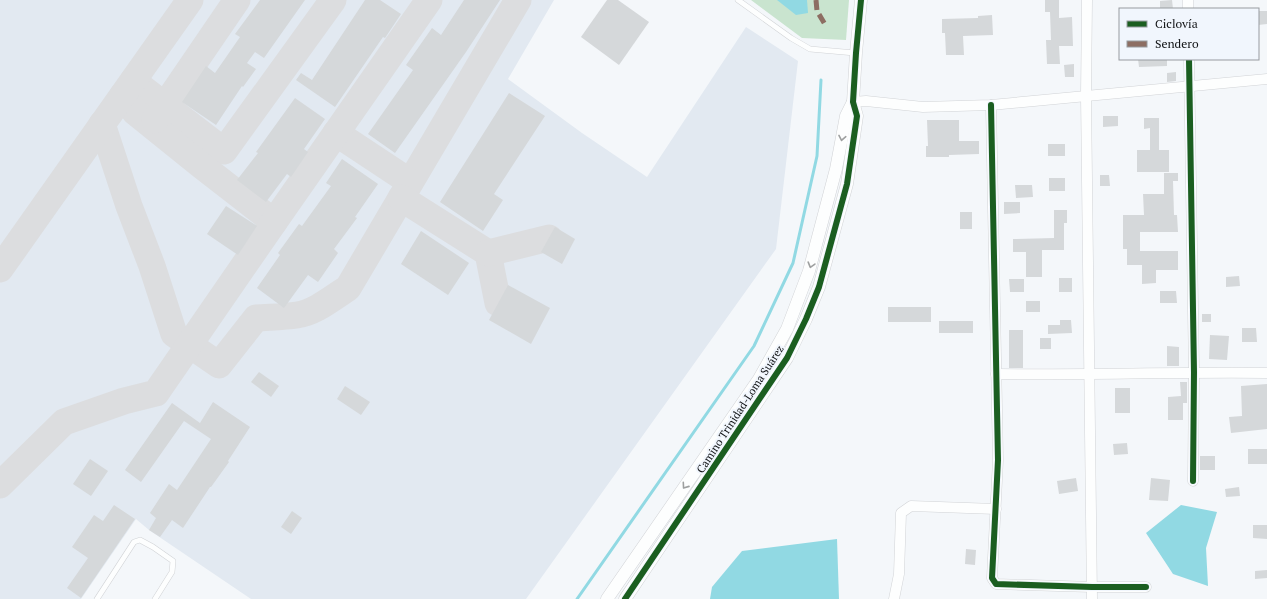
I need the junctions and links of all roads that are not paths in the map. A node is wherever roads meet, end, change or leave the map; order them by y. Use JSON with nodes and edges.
{"nodes":[{"id":1,"x":738,"y":0,"type":"edge"},
{"id":2,"x":861,"y":0,"type":"edge"},
{"id":3,"x":1087,"y":0,"type":"edge"},
{"id":4,"x":856,"y":53,"type":"junction"},
{"id":5,"x":1189,"y":60,"type":"edge"},
{"id":6,"x":1267,"y":79,"type":"edge"},
{"id":7,"x":1189,"y":86,"type":"junction"},
{"id":8,"x":1086,"y":96,"type":"junction"},
{"id":9,"x":853,"y":102,"type":"junction"},
{"id":10,"x":991,"y":105,"type":"junction"},
{"id":11,"x":1194,"y":372,"type":"junction"},
{"id":12,"x":1267,"y":373,"type":"edge"},
{"id":13,"x":996,"y":374,"type":"junction"},
{"id":14,"x":1090,"y":375,"type":"junction"},
{"id":15,"x":1193,"y":481,"type":"dead end"},
{"id":16,"x":996,"y":509,"type":"junction"},
{"id":17,"x":1146,"y":587,"type":"dead end"},
{"id":18,"x":1092,"y":588,"type":"junction"},
{"id":19,"x":97,"y":599,"type":"edge"},
{"id":20,"x":155,"y":599,"type":"edge"},
{"id":21,"x":607,"y":599,"type":"edge"},
{"id":22,"x":625,"y":599,"type":"edge"},
{"id":23,"x":894,"y":599,"type":"edge"},
{"id":24,"x":1092,"y":599,"type":"edge"}],
"edges":[{"from":1,"to":4,"type":"lane"},
{"from":2,"to":4,"type":"street","name":"Camino Trinidad-Loma Suárez"},
{"from":3,"to":8,"type":"street"},
{"from":4,"to":9,"type":"street","name":"Camino Trinidad-Loma Suárez"},
{"from":5,"to":7,"type":"street"},
{"from":6,"to":7,"type":"street"},
{"from":7,"to":8,"type":"street"},
{"from":7,"to":11,"type":"street"},
{"from":8,"to":10,"type":"street"},
{"from":8,"to":14,"type":"street"},
{"from":9,"to":10,"type":"street"},
{"from":9,"to":21,"type":"street","name":"Camino Trinidad-Loma Suárez","one_way":true},
{"from":9,"to":22,"type":"street","name":"Camino Trinidad-Loma Suárez"},
{"from":10,"to":13,"type":"street"},
{"from":11,"to":12,"type":"street"},
{"from":11,"to":14,"type":"street"},
{"from":11,"to":15,"type":"street"},
{"from":13,"to":14,"type":"street"},
{"from":13,"to":16,"type":"street"},
{"from":14,"to":18,"type":"street"},
{"from":16,"to":18,"type":"street"},
{"from":16,"to":23,"type":"street"},
{"from":17,"to":18,"type":"street"},
{"from":18,"to":24,"type":"street"},
{"from":19,"to":20,"type":"lane"}]}
